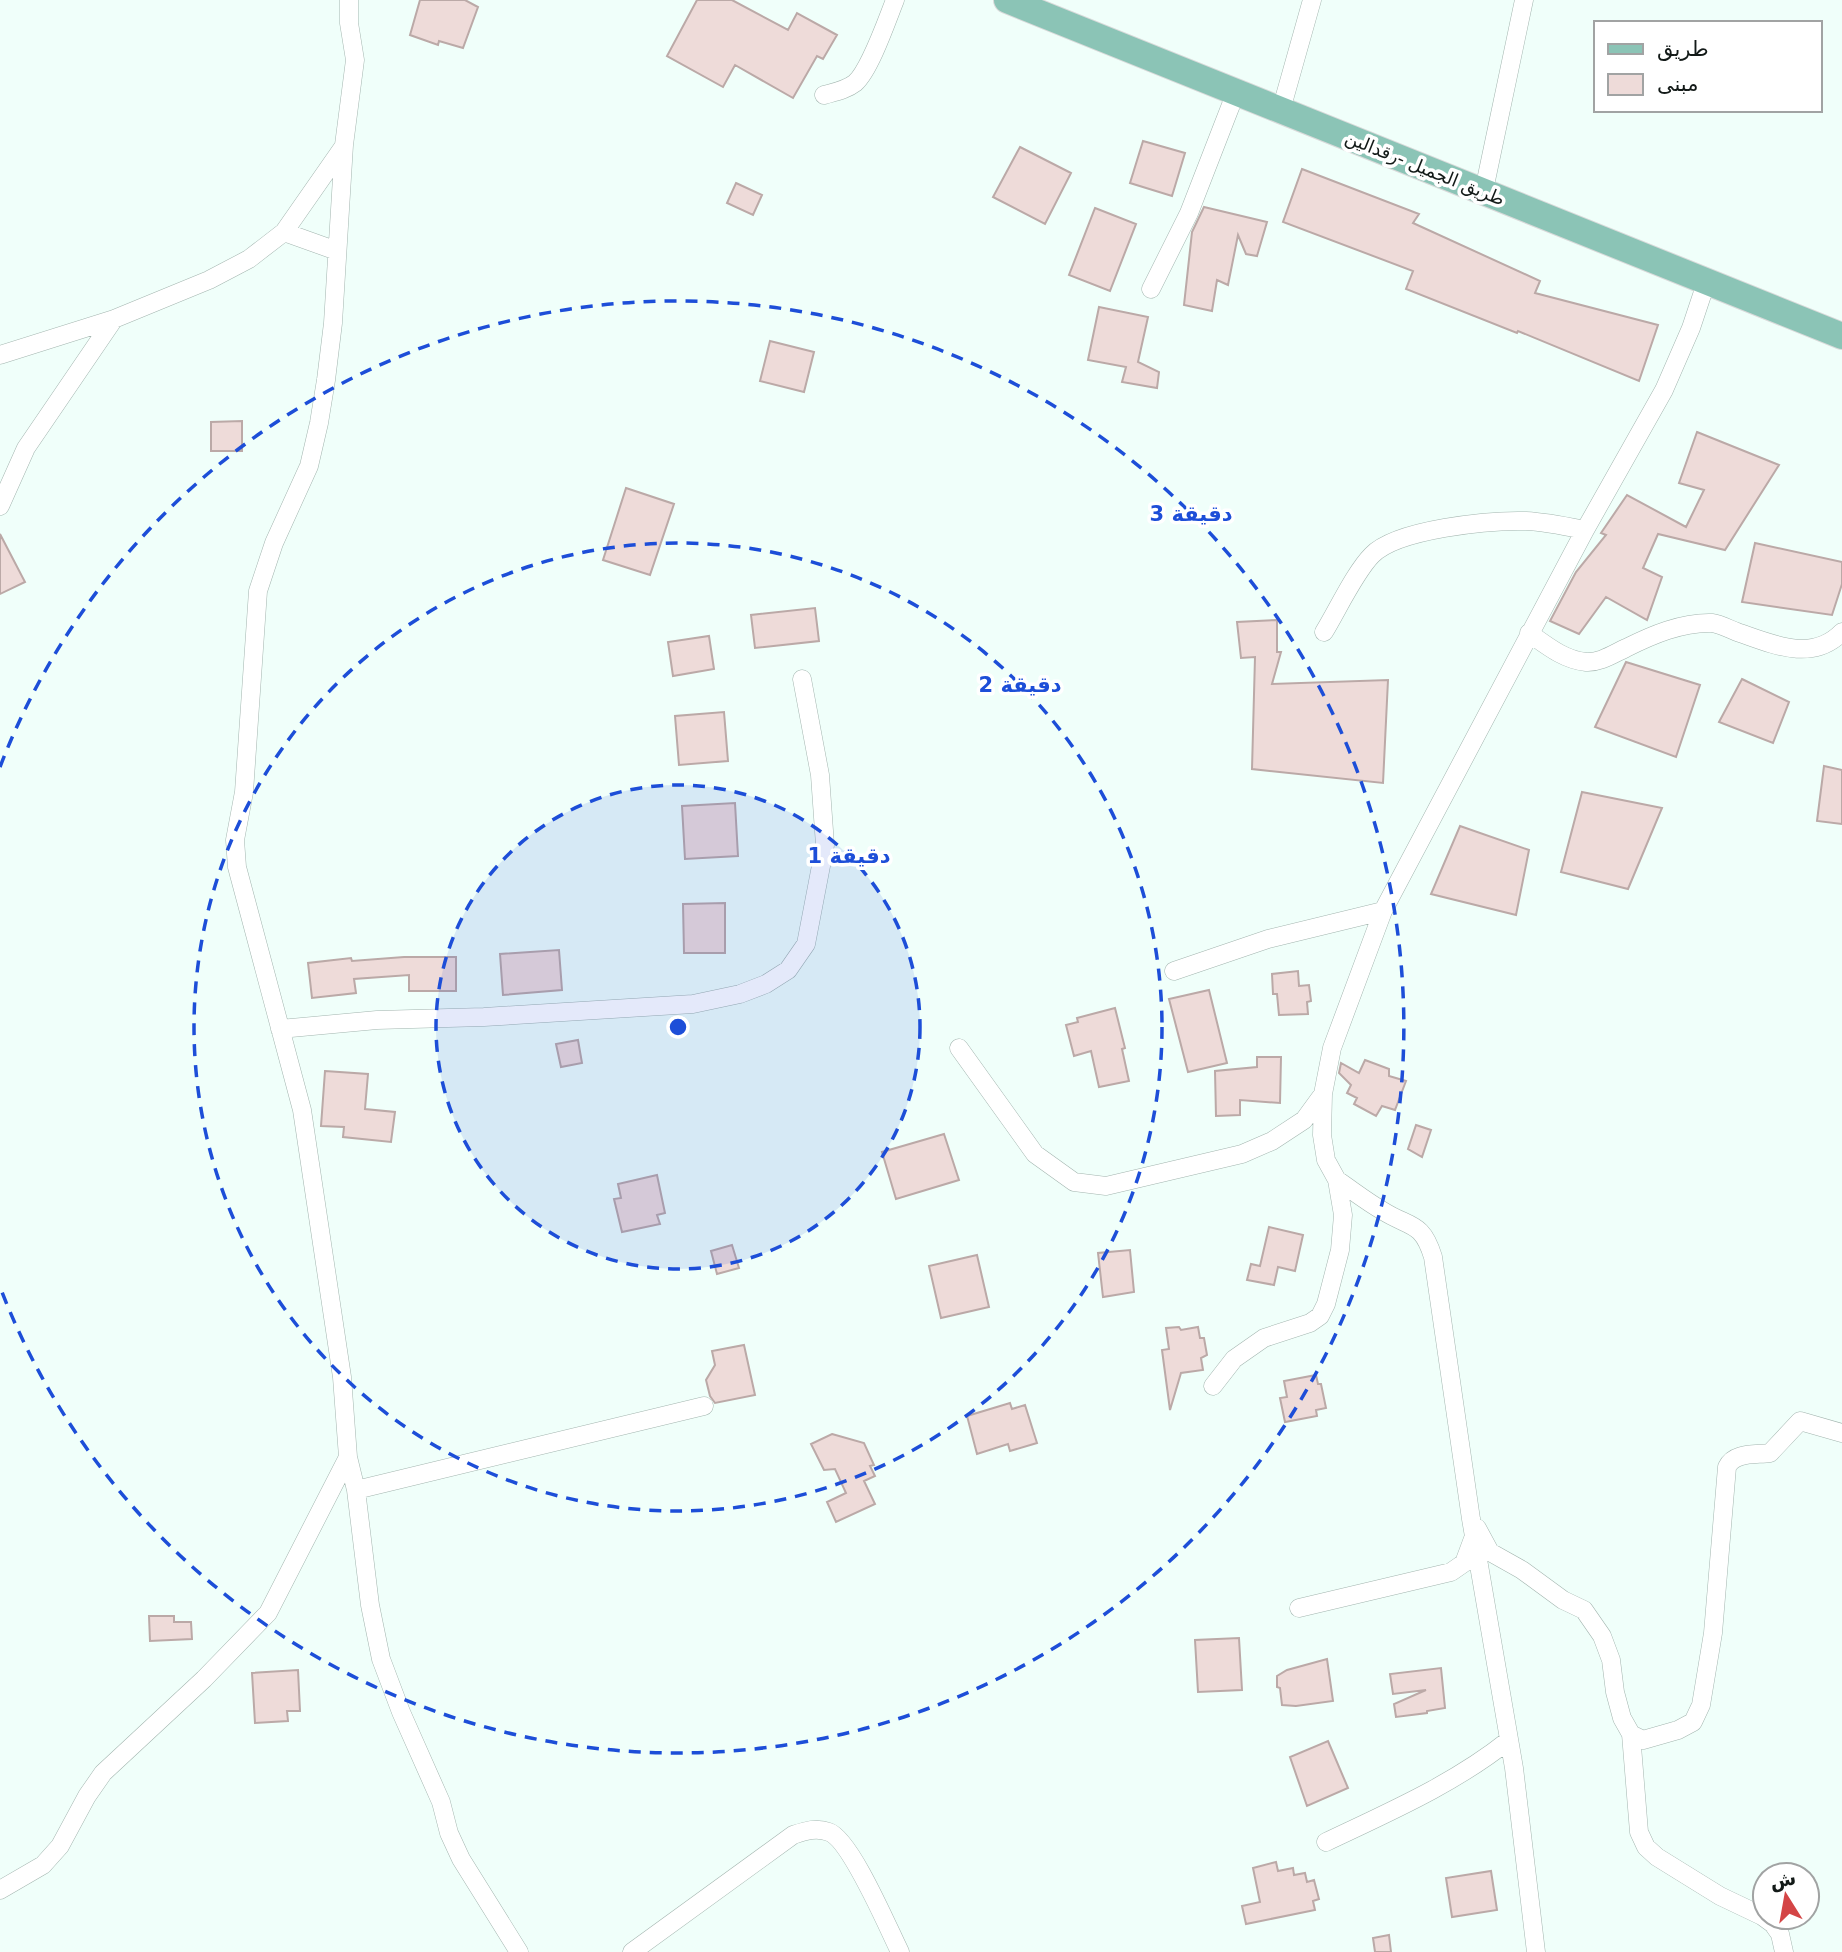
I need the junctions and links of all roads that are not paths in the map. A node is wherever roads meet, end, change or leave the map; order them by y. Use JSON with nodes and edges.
{"nodes":[{"id":1,"x":349,"y":0,"type":"edge"},
{"id":2,"x":895,"y":0,"type":"edge"},
{"id":3,"x":1007,"y":0,"type":"edge"},
{"id":4,"x":1312,"y":0,"type":"edge"},
{"id":5,"x":1524,"y":0,"type":"edge"},
{"id":6,"x":1236,"y":92,"type":"junction"},
{"id":7,"x":824,"y":95,"type":"dead end"},
{"id":8,"x":1281,"y":110,"type":"junction"},
{"id":9,"x":344,"y":145,"type":"junction"},
{"id":10,"x":1484,"y":190,"type":"junction"},
{"id":11,"x":285,"y":232,"type":"junction"},
{"id":12,"x":337,"y":251,"type":"junction"},
{"id":13,"x":1706,"y":283,"type":"junction"},
{"id":14,"x":1151,"y":289,"type":"dead end"},
{"id":15,"x":114,"y":319,"type":"junction"},
{"id":16,"x":1842,"y":336,"type":"edge"},
{"id":17,"x":0,"y":355,"type":"edge"},
{"id":18,"x":0,"y":506,"type":"edge"},
{"id":19,"x":1585,"y":530,"type":"junction"},
{"id":20,"x":1324,"y":632,"type":"dead end"},
{"id":21,"x":1842,"y":632,"type":"edge"},
{"id":22,"x":1529,"y":634,"type":"junction"},
{"id":23,"x":802,"y":679,"type":"dead end"},
{"id":24,"x":1383,"y":911,"type":"junction"},
{"id":25,"x":1174,"y":971,"type":"dead end"},
{"id":26,"x":280,"y":1029,"type":"junction"},
{"id":27,"x":959,"y":1048,"type":"dead end"},
{"id":28,"x":1323,"y":1094,"type":"junction"},
{"id":29,"x":1337,"y":1180,"type":"junction"},
{"id":30,"x":1213,"y":1386,"type":"dead end"},
{"id":31,"x":704,"y":1406,"type":"dead end"},
{"id":32,"x":1842,"y":1433,"type":"edge"},
{"id":33,"x":348,"y":1457,"type":"junction"},
{"id":34,"x":356,"y":1490,"type":"junction"},
{"id":35,"x":1473,"y":1527,"type":"junction"},
{"id":36,"x":1299,"y":1608,"type":"dead end"},
{"id":37,"x":1631,"y":1734,"type":"junction"},
{"id":38,"x":1509,"y":1740,"type":"junction"},
{"id":39,"x":1326,"y":1842,"type":"dead end"},
{"id":40,"x":0,"y":1889,"type":"edge"},
{"id":41,"x":519,"y":1952,"type":"edge"},
{"id":42,"x":632,"y":1952,"type":"edge"},
{"id":43,"x":900,"y":1952,"type":"edge"},
{"id":44,"x":1536,"y":1952,"type":"edge"},
{"id":45,"x":1784,"y":1952,"type":"edge"}],
"edges":[{"from":1,"to":9,"type":"street"},
{"from":2,"to":7,"type":"street"},
{"from":3,"to":6,"type":"main road","name":"طريق الجميل -رقدالين"},
{"from":4,"to":8,"type":"street"},
{"from":5,"to":10,"type":"street"},
{"from":6,"to":8,"type":"main road","name":"طريق الجميل -رقدالين"},
{"from":6,"to":14,"type":"street"},
{"from":8,"to":10,"type":"main road","name":"طريق الجميل -رقدالين"},
{"from":9,"to":11,"type":"street"},
{"from":9,"to":12,"type":"street"},
{"from":10,"to":13,"type":"main road","name":"طريق الجميل -رقدالين"},
{"from":11,"to":12,"type":"street"},
{"from":11,"to":15,"type":"street"},
{"from":12,"to":26,"type":"street"},
{"from":13,"to":16,"type":"main road","name":"طريق الجميل -رقدالين"},
{"from":13,"to":19,"type":"street"},
{"from":15,"to":17,"type":"street"},
{"from":15,"to":18,"type":"street"},
{"from":19,"to":20,"type":"street"},
{"from":19,"to":22,"type":"street"},
{"from":21,"to":22,"type":"street"},
{"from":22,"to":24,"type":"street"},
{"from":23,"to":26,"type":"street"},
{"from":24,"to":25,"type":"street"},
{"from":24,"to":28,"type":"street"},
{"from":26,"to":33,"type":"street"},
{"from":27,"to":28,"type":"street"},
{"from":28,"to":29,"type":"street"},
{"from":29,"to":30,"type":"street"},
{"from":29,"to":35,"type":"street"},
{"from":31,"to":34,"type":"street"},
{"from":32,"to":37,"type":"street"},
{"from":33,"to":34,"type":"street"},
{"from":33,"to":40,"type":"street"},
{"from":34,"to":41,"type":"street"},
{"from":35,"to":36,"type":"street"},
{"from":35,"to":37,"type":"street"},
{"from":35,"to":38,"type":"street"},
{"from":37,"to":45,"type":"street"},
{"from":38,"to":39,"type":"street"},
{"from":38,"to":44,"type":"street"},
{"from":42,"to":43,"type":"street"}]}
